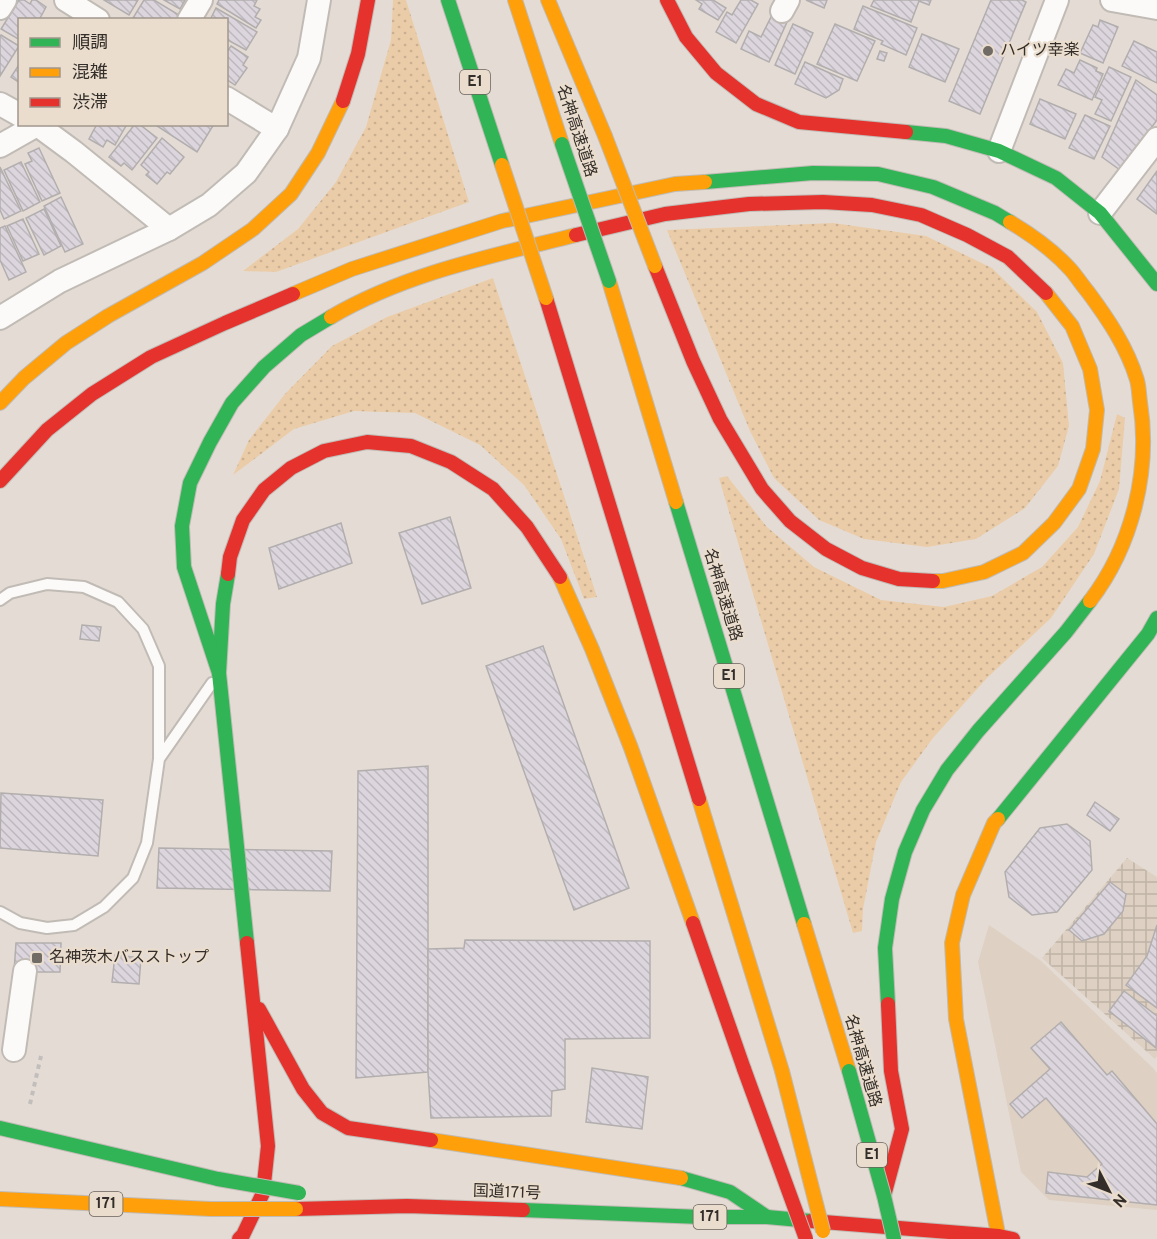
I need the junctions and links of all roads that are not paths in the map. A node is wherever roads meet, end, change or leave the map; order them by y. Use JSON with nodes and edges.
{"nodes":[{"id":1,"x":5,"y":0,"type":"edge"},
{"id":2,"x":66,"y":0,"type":"edge"},
{"id":3,"x":201,"y":0,"type":"edge"},
{"id":4,"x":319,"y":0,"type":"edge"},
{"id":5,"x":368,"y":0,"type":"edge"},
{"id":6,"x":448,"y":0,"type":"edge"},
{"id":7,"x":515,"y":0,"type":"edge"},
{"id":8,"x":549,"y":0,"type":"edge"},
{"id":9,"x":667,"y":0,"type":"edge"},
{"id":10,"x":1057,"y":0,"type":"edge"},
{"id":11,"x":1117,"y":0,"type":"edge"},
{"id":12,"x":0,"y":8,"type":"edge"},
{"id":13,"x":1157,"y":8,"type":"edge"},
{"id":14,"x":95,"y":18,"type":"edge"},
{"id":15,"x":190,"y":18,"type":"edge"},
{"id":16,"x":228,"y":99,"type":"edge"},
{"id":17,"x":0,"y":104,"type":"edge"},
{"id":18,"x":18,"y":114,"type":"edge"},
{"id":19,"x":34,"y":126,"type":"edge"},
{"id":20,"x":37,"y":126,"type":"edge"},
{"id":21,"x":278,"y":129,"type":"junction"},
{"id":22,"x":1157,"y":139,"type":"edge"},
{"id":23,"x":0,"y":146,"type":"edge"},
{"id":24,"x":999,"y":151,"type":"junction"},
{"id":25,"x":1100,"y":213,"type":"junction"},
{"id":26,"x":169,"y":229,"type":"junction"},
{"id":27,"x":1157,"y":284,"type":"edge"},
{"id":28,"x":0,"y":318,"type":"edge"},
{"id":29,"x":0,"y":403,"type":"edge"},
{"id":30,"x":0,"y":482,"type":"edge"},
{"id":31,"x":0,"y":600,"type":"edge"},
{"id":32,"x":1157,"y":618,"type":"edge"},
{"id":33,"x":219,"y":673,"type":"junction"},
{"id":34,"x":159,"y":759,"type":"junction"},
{"id":35,"x":0,"y":912,"type":"edge"},
{"id":36,"x":26,"y":971,"type":"dead end"},
{"id":37,"x":252,"y":997,"type":"junction"},
{"id":38,"x":14,"y":1050,"type":"road end"},
{"id":39,"x":0,"y":1128,"type":"edge"},
{"id":40,"x":884,"y":1196,"type":"junction"},
{"id":41,"x":0,"y":1199,"type":"edge"},
{"id":42,"x":407,"y":1206,"type":"junction"},
{"id":43,"x":768,"y":1222,"type":"junction"},
{"id":44,"x":1004,"y":1238,"type":"edge"},
{"id":45,"x":239,"y":1239,"type":"edge"},
{"id":46,"x":806,"y":1239,"type":"edge"},
{"id":47,"x":825,"y":1239,"type":"edge"},
{"id":48,"x":894,"y":1239,"type":"edge"}],
"edges":[{"from":1,"to":12,"type":"street"},
{"from":2,"to":14,"type":"street"},
{"from":3,"to":15,"type":"street"},
{"from":4,"to":21,"type":"street"},
{"from":5,"to":29,"type":"main road"},
{"from":6,"to":47,"type":"main road","number":"E1","bridge":true},
{"from":7,"to":40,"type":"main road","name":"名神高速道路","number":"E1","bridge":true},
{"from":8,"to":33,"type":"main road","bridge":true},
{"from":9,"to":24,"type":"main road"},
{"from":10,"to":24,"type":"street"},
{"from":11,"to":13,"type":"street"},
{"from":16,"to":21,"type":"street"},
{"from":17,"to":18,"type":"street"},
{"from":19,"to":23,"type":"street"},
{"from":20,"to":26,"type":"street"},
{"from":21,"to":26,"type":"street"},
{"from":22,"to":25,"type":"street"},
{"from":24,"to":25,"type":"main road"},
{"from":25,"to":27,"type":"main road"},
{"from":26,"to":28,"type":"street"},
{"from":30,"to":40,"type":"main road"},
{"from":31,"to":34,"type":"lane"},
{"from":32,"to":44,"type":"main road"},
{"from":33,"to":34,"type":"lane"},
{"from":33,"to":37,"type":"main road"},
{"from":33,"to":46,"type":"main road","bridge":true},
{"from":34,"to":35,"type":"lane"},
{"from":36,"to":38,"type":"street"},
{"from":37,"to":43,"type":"main road"},
{"from":37,"to":45,"type":"main road"},
{"from":39,"to":42,"type":"main road","bridge":true},
{"from":40,"to":48,"type":"main road","name":"名神高速道路","number":"E1","bridge":true},
{"from":41,"to":42,"type":"main road","name":"国道171号","number":"171","bridge":true},
{"from":42,"to":43,"type":"main road","name":"国道171号","number":"171"},
{"from":43,"to":44,"type":"main road","name":"国道171号","number":"171"}]}
